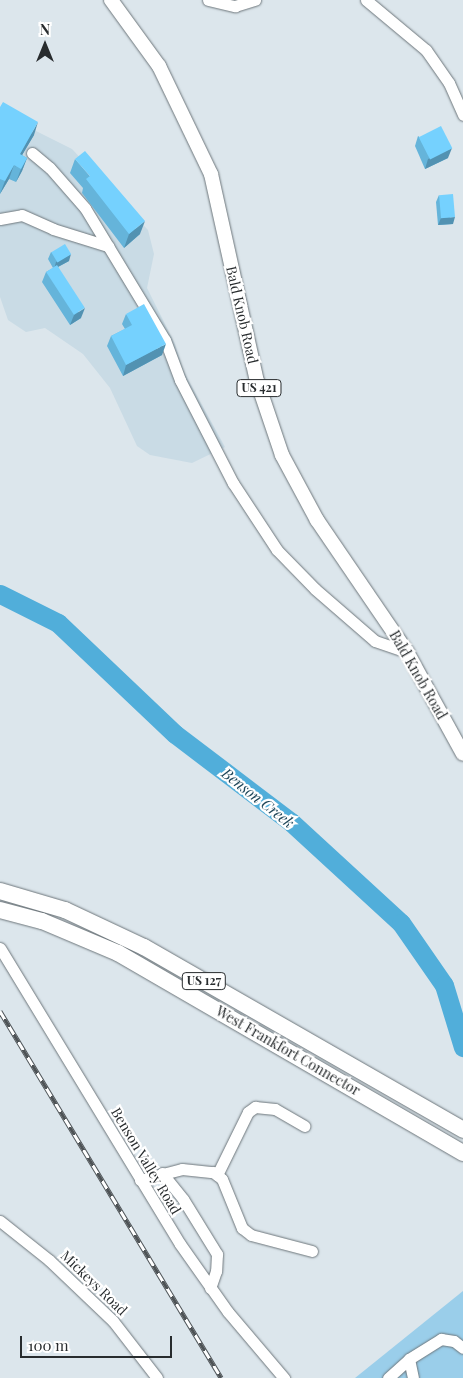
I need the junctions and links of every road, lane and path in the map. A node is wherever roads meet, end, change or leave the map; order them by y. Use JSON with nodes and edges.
{"nodes":[{"id":1,"x":111,"y":0,"type":"edge"},
{"id":2,"x":208,"y":0,"type":"edge"},
{"id":3,"x":255,"y":0,"type":"edge"},
{"id":4,"x":366,"y":0,"type":"edge"},
{"id":5,"x":463,"y":115,"type":"edge"},
{"id":6,"x":32,"y":153,"type":"dead end"},
{"id":7,"x":0,"y":219,"type":"edge"},
{"id":8,"x":108,"y":246,"type":"junction"},
{"id":9,"x":407,"y":652,"type":"junction"},
{"id":10,"x":463,"y":754,"type":"edge"},
{"id":11,"x":5,"y":892,"type":"edge"},
{"id":12,"x":0,"y":910,"type":"edge"},
{"id":13,"x":0,"y":948,"type":"edge"},
{"id":14,"x":304,"y":1126,"type":"dead end"},
{"id":15,"x":463,"y":1130,"type":"edge"},
{"id":16,"x":463,"y":1153,"type":"edge"},
{"id":17,"x":162,"y":1173,"type":"junction"},
{"id":18,"x":217,"y":1175,"type":"junction"},
{"id":19,"x":140,"y":1180,"type":"junction"},
{"id":20,"x":0,"y":1221,"type":"edge"},
{"id":21,"x":312,"y":1251,"type":"dead end"},
{"id":22,"x":210,"y":1288,"type":"junction"},
{"id":23,"x":463,"y":1348,"type":"edge"},
{"id":24,"x":409,"y":1359,"type":"junction"},
{"id":25,"x":157,"y":1378,"type":"edge"},
{"id":26,"x":284,"y":1378,"type":"edge"},
{"id":27,"x":388,"y":1378,"type":"edge"},
{"id":28,"x":413,"y":1378,"type":"edge"}],
"edges":[{"from":1,"to":9,"type":"main road","name":"Bald Knob Road","number":"US 421"},
{"from":2,"to":3,"type":"street"},
{"from":4,"to":5,"type":"street"},
{"from":6,"to":8,"type":"street"},
{"from":7,"to":8,"type":"street"},
{"from":8,"to":9,"type":"street"},
{"from":9,"to":10,"type":"main road","name":"Bald Knob Road","number":"US 421"},
{"from":11,"to":15,"type":"highway","name":"West Frankfort Connector","number":"US 127"},
{"from":12,"to":16,"type":"highway","name":"West Frankfort Connector","number":"US 127"},
{"from":13,"to":19,"type":"street","name":"Benson Valley Road"},
{"from":14,"to":18,"type":"street"},
{"from":17,"to":18,"type":"street"},
{"from":17,"to":19,"type":"street"},
{"from":17,"to":22,"type":"street"},
{"from":18,"to":21,"type":"street"},
{"from":19,"to":22,"type":"street","name":"Benson Valley Road"},
{"from":20,"to":25,"type":"street","name":"Mickeys Road"},
{"from":22,"to":26,"type":"street","name":"Benson Valley Road"},
{"from":23,"to":24,"type":"street"},
{"from":24,"to":27,"type":"street"},
{"from":24,"to":28,"type":"street"}]}
